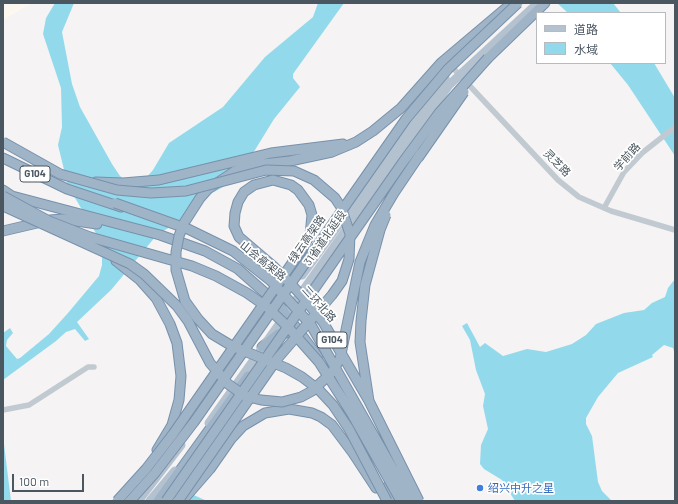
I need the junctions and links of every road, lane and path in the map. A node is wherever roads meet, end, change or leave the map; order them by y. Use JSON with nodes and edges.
{"nodes":[{"id":1,"x":512,"y":3,"type":"edge"},
{"id":2,"x":517,"y":3,"type":"edge"},
{"id":3,"x":538,"y":3,"type":"edge"},
{"id":4,"x":545,"y":3,"type":"edge"},
{"id":5,"x":488,"y":58,"type":"junction"},
{"id":6,"x":456,"y":72,"type":"junction"},
{"id":7,"x":675,"y":127,"type":"edge"},
{"id":8,"x":3,"y":142,"type":"edge"},
{"id":9,"x":356,"y":142,"type":"junction"},
{"id":10,"x":421,"y":153,"type":"junction"},
{"id":11,"x":3,"y":158,"type":"edge"},
{"id":12,"x":60,"y":174,"type":"junction"},
{"id":13,"x":3,"y":190,"type":"edge"},
{"id":14,"x":3,"y":196,"type":"edge"},
{"id":15,"x":3,"y":206,"type":"edge"},
{"id":16,"x":604,"y":208,"type":"junction"},
{"id":17,"x":675,"y":230,"type":"edge"},
{"id":18,"x":3,"y":231,"type":"edge"},
{"id":19,"x":160,"y":234,"type":"junction"},
{"id":20,"x":90,"y":247,"type":"junction"},
{"id":21,"x":294,"y":294,"type":"junction"},
{"id":22,"x":283,"y":309,"type":"junction"},
{"id":23,"x":278,"y":334,"type":"junction"},
{"id":24,"x":304,"y":336,"type":"junction"},
{"id":25,"x":262,"y":347,"type":"junction"},
{"id":26,"x":94,"y":367,"type":"dead end"},
{"id":27,"x":369,"y":401,"type":"junction"},
{"id":28,"x":5,"y":410,"type":"edge"},
{"id":29,"x":146,"y":469,"type":"junction"},
{"id":30,"x":117,"y":501,"type":"edge"},
{"id":31,"x":130,"y":501,"type":"edge"},
{"id":32,"x":138,"y":501,"type":"edge"},
{"id":33,"x":150,"y":501,"type":"edge"},
{"id":34,"x":158,"y":501,"type":"edge"},
{"id":35,"x":166,"y":501,"type":"edge"},
{"id":36,"x":178,"y":501,"type":"edge"},
{"id":37,"x":182,"y":501,"type":"edge"},
{"id":38,"x":386,"y":501,"type":"edge"},
{"id":39,"x":396,"y":501,"type":"edge"},
{"id":40,"x":401,"y":501,"type":"edge"},
{"id":41,"x":411,"y":501,"type":"edge"},
{"id":42,"x":420,"y":501,"type":"edge"},
{"id":43,"x":424,"y":501,"type":"edge"}],
"edges":[{"from":1,"to":9,"type":"highway"},
{"from":2,"to":6,"type":"main road"},
{"from":2,"to":31,"type":"highway","name":"绿云高架路","bridge":true},
{"from":3,"to":6,"type":"main road","name":"31省道北延段"},
{"from":4,"to":5,"type":"highway"},
{"from":5,"to":10,"type":"highway","bridge":true},
{"from":5,"to":35,"type":"highway","bridge":true},
{"from":6,"to":16,"type":"street","name":"灵芝路"},
{"from":6,"to":21,"type":"main road","name":"31省道北延段"},
{"from":7,"to":16,"type":"street","name":"学前路"},
{"from":8,"to":12,"type":"highway","bridge":true},
{"from":9,"to":12,"type":"highway"},
{"from":9,"to":38,"type":"highway","bridge":true},
{"from":10,"to":20,"type":"highway","bridge":true},
{"from":10,"to":27,"type":"highway","bridge":true},
{"from":11,"to":21,"type":"highway","name":"二环北路","number":"G104","bridge":true},
{"from":11,"to":41,"type":"highway","name":"山会高架路","bridge":true},
{"from":12,"to":36,"type":"highway","bridge":true},
{"from":13,"to":19,"type":"highway","number":"G104"},
{"from":14,"to":40,"type":"highway","bridge":true},
{"from":15,"to":20,"type":"highway","bridge":true},
{"from":16,"to":17,"type":"street","name":"灵芝路"},
{"from":18,"to":19,"type":"highway"},
{"from":19,"to":22,"type":"highway","number":"G104"},
{"from":20,"to":29,"type":"highway","bridge":true},
{"from":21,"to":22,"type":"main road","name":"31省道北延段"},
{"from":21,"to":43,"type":"highway","name":"二环北路","number":"G104"},
{"from":22,"to":24,"type":"highway","number":"G104"},
{"from":22,"to":25,"type":"main road","name":"31省道北延段"},
{"from":22,"to":32,"type":"main road"},
{"from":23,"to":24,"type":"highway"},
{"from":23,"to":25,"type":"highway"},
{"from":23,"to":34,"type":"highway"},
{"from":24,"to":39,"type":"highway","number":"G104"},
{"from":25,"to":33,"type":"main road","name":"31省道北延段"},
{"from":26,"to":28,"type":"street"},
{"from":27,"to":29,"type":"highway","bridge":true},
{"from":27,"to":42,"type":"highway","bridge":true},
{"from":29,"to":30,"type":"highway","bridge":true},
{"from":37,"to":38,"type":"highway","bridge":true}]}
